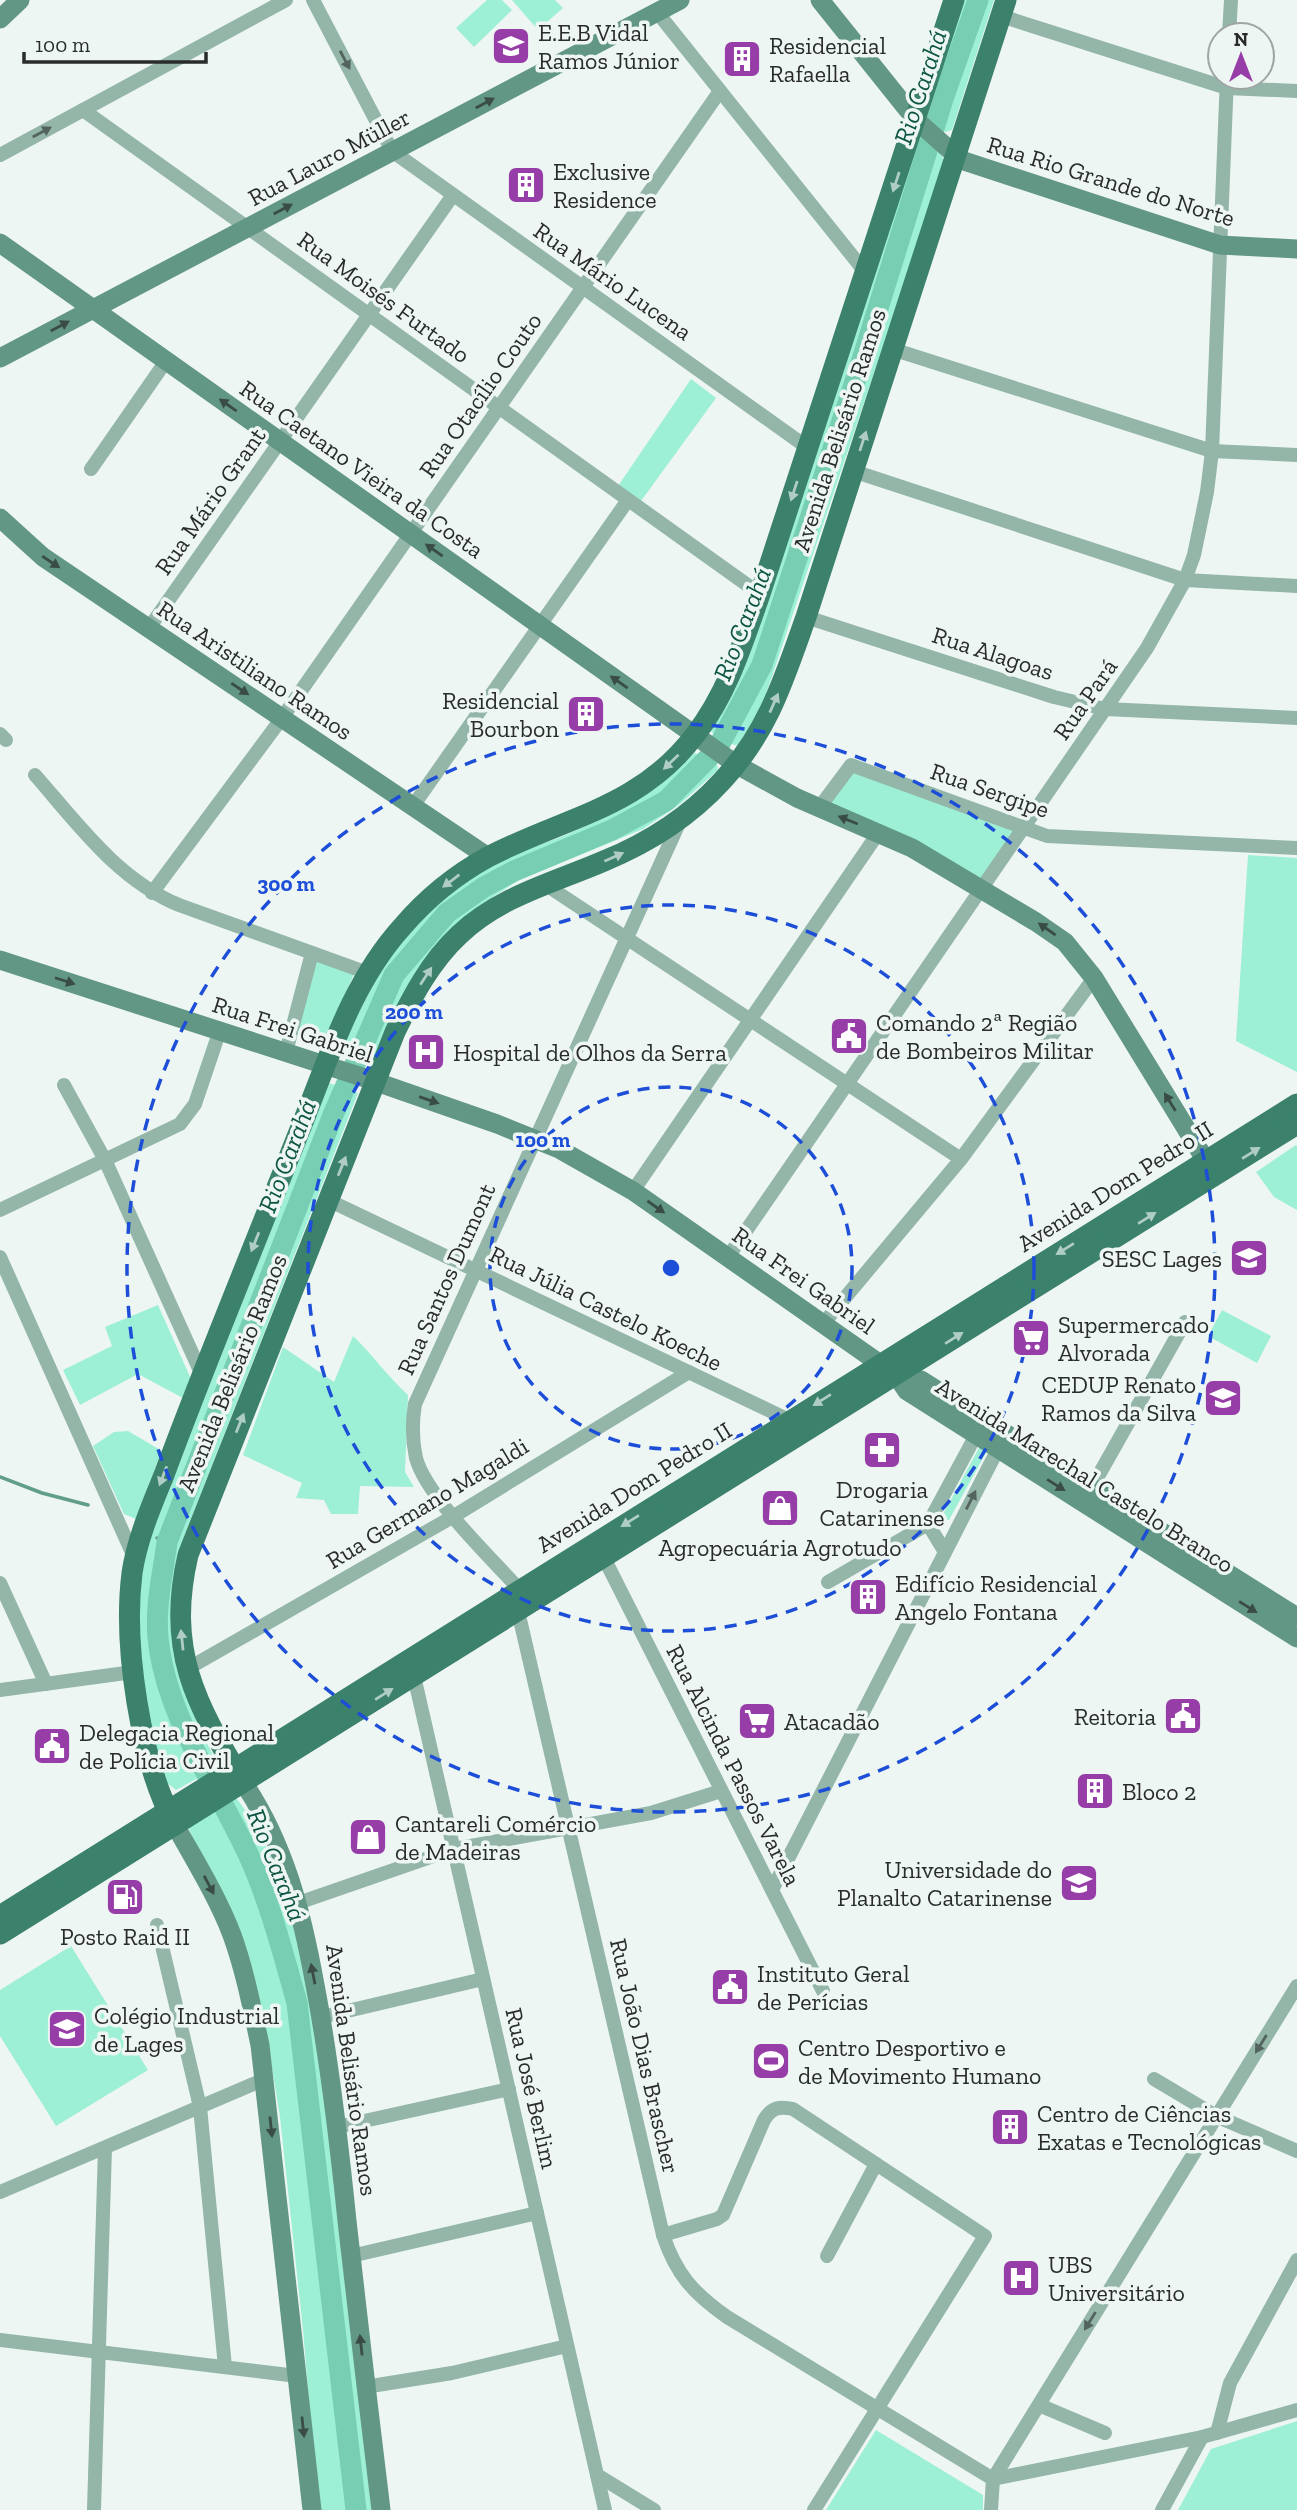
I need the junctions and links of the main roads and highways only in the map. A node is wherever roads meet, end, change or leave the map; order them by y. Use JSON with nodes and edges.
{"nodes":[{"id":1,"x":20,"y":0,"type":"edge"},
{"id":2,"x":680,"y":0,"type":"edge"},
{"id":3,"x":820,"y":0,"type":"edge"},
{"id":4,"x":954,"y":0,"type":"edge"},
{"id":5,"x":1004,"y":8,"type":"edge"},
{"id":6,"x":0,"y":19,"type":"edge"},
{"id":7,"x":920,"y":124,"type":"junction"},
{"id":8,"x":951,"y":152,"type":"junction"},
{"id":9,"x":0,"y":243,"type":"edge"},
{"id":10,"x":1297,"y":249,"type":"edge"},
{"id":11,"x":93,"y":309,"type":"junction"},
{"id":12,"x":0,"y":358,"type":"edge"},
{"id":13,"x":0,"y":517,"type":"edge"},
{"id":14,"x":700,"y":739,"type":"junction"},
{"id":15,"x":732,"y":762,"type":"junction"},
{"id":16,"x":488,"y":857,"type":"junction"},
{"id":17,"x":0,"y":960,"type":"edge"},
{"id":18,"x":330,"y":1066,"type":"junction"},
{"id":19,"x":370,"y":1079,"type":"junction"},
{"id":20,"x":1297,"y":1104,"type":"edge"},
{"id":21,"x":1297,"y":1124,"type":"edge"},
{"id":22,"x":1205,"y":1171,"type":"junction"},
{"id":23,"x":888,"y":1369,"type":"junction"},
{"id":24,"x":999,"y":1429,"type":"junction"},
{"id":25,"x":976,"y":1435,"type":"junction"},
{"id":26,"x":998,"y":1449,"type":"junction"},
{"id":27,"x":519,"y":1601,"type":"junction"},
{"id":28,"x":1297,"y":1617,"type":"edge"},
{"id":29,"x":1297,"y":1638,"type":"edge"},
{"id":30,"x":236,"y":1778,"type":"junction"},
{"id":31,"x":171,"y":1819,"type":"junction"},
{"id":32,"x":0,"y":1916,"type":"edge"},
{"id":33,"x":0,"y":1934,"type":"edge"},
{"id":34,"x":312,"y":2510,"type":"edge"},
{"id":35,"x":382,"y":2510,"type":"edge"}],
"edges":[{"from":1,"to":6,"type":"main road"},
{"from":11,"to":2,"type":"main road","name":"Rua Lauro Müller","one_way":true},
{"from":3,"to":7,"type":"main road","name":"Rua Rio Grande do Norte"},
{"from":4,"to":7,"type":"main road","name":"Avenida Belisário Ramos"},
{"from":5,"to":8,"type":"main road","name":"Avenida Belisário Ramos"},
{"from":7,"to":8,"type":"main road","name":"Rua Rio Grande do Norte"},
{"from":7,"to":14,"type":"main road","name":"Avenida Belisário Ramos","one_way":true},
{"from":8,"to":10,"type":"main road","name":"Rua Rio Grande do Norte"},
{"from":15,"to":8,"type":"main road","name":"Avenida Belisário Ramos","one_way":true},
{"from":9,"to":11,"type":"main road","name":"Rua Caetano Vieira da Costa"},
{"from":12,"to":11,"type":"main road","name":"Rua Lauro Müller","one_way":true},
{"from":14,"to":11,"type":"main road","name":"Rua Caetano Vieira da Costa","one_way":true},
{"from":13,"to":16,"type":"main road","name":"Rua Aristiliano Ramos","one_way":true},
{"from":14,"to":15,"type":"main road","name":"Rua Caetano Vieira da Costa"},
{"from":14,"to":16,"type":"main road","name":"Avenida Belisário Ramos","one_way":true},
{"from":19,"to":15,"type":"main road","name":"Avenida Belisário Ramos","one_way":true},
{"from":22,"to":15,"type":"main road","name":"Rua Caetano Vieira da Costa","one_way":true},
{"from":16,"to":18,"type":"main road","name":"Avenida Belisário Ramos","one_way":true},
{"from":17,"to":18,"type":"main road","name":"Rua Frei Gabriel","one_way":true},
{"from":18,"to":19,"type":"main road","name":"Rua Frei Gabriel"},
{"from":18,"to":31,"type":"main road","name":"Avenida Belisário Ramos","one_way":true},
{"from":19,"to":23,"type":"main road","name":"Rua Frei Gabriel","one_way":true},
{"from":30,"to":19,"type":"main road","name":"Avenida Belisário Ramos","one_way":true},
{"from":20,"to":22,"type":"main road","name":"Avenida Dom Pedro II"},
{"from":22,"to":21,"type":"main road","name":"Avenida Dom Pedro II","one_way":true},
{"from":22,"to":23,"type":"main road","name":"Avenida Dom Pedro II"},
{"from":23,"to":24,"type":"main road","name":"Avenida Marechal Castelo Branco"},
{"from":23,"to":25,"type":"main road","name":"Avenida Marechal Castelo Branco"},
{"from":23,"to":27,"type":"main road","name":"Avenida Dom Pedro II"},
{"from":23,"to":27,"type":"main road","name":"Avenida Dom Pedro II","one_way":true},
{"from":24,"to":25,"type":"main road"},
{"from":24,"to":26,"type":"main road"},
{"from":24,"to":28,"type":"main road","name":"Avenida Marechal Castelo Branco"},
{"from":25,"to":26,"type":"main road","name":"Avenida Marechal Castelo Branco"},
{"from":26,"to":29,"type":"main road","name":"Avenida Marechal Castelo Branco","one_way":true},
{"from":27,"to":30,"type":"main road","name":"Avenida Dom Pedro II"},
{"from":30,"to":27,"type":"main road","name":"Avenida Dom Pedro II","one_way":true},
{"from":30,"to":31,"type":"main road","name":"Avenida Dom Pedro II"},
{"from":35,"to":30,"type":"main road","name":"Avenida Belisário Ramos","one_way":true},
{"from":31,"to":32,"type":"main road","name":"Avenida Dom Pedro II"},
{"from":31,"to":33,"type":"main road","name":"Avenida Dom Pedro II"},
{"from":31,"to":34,"type":"main road","name":"Avenida Belisário Ramos","one_way":true}]}
